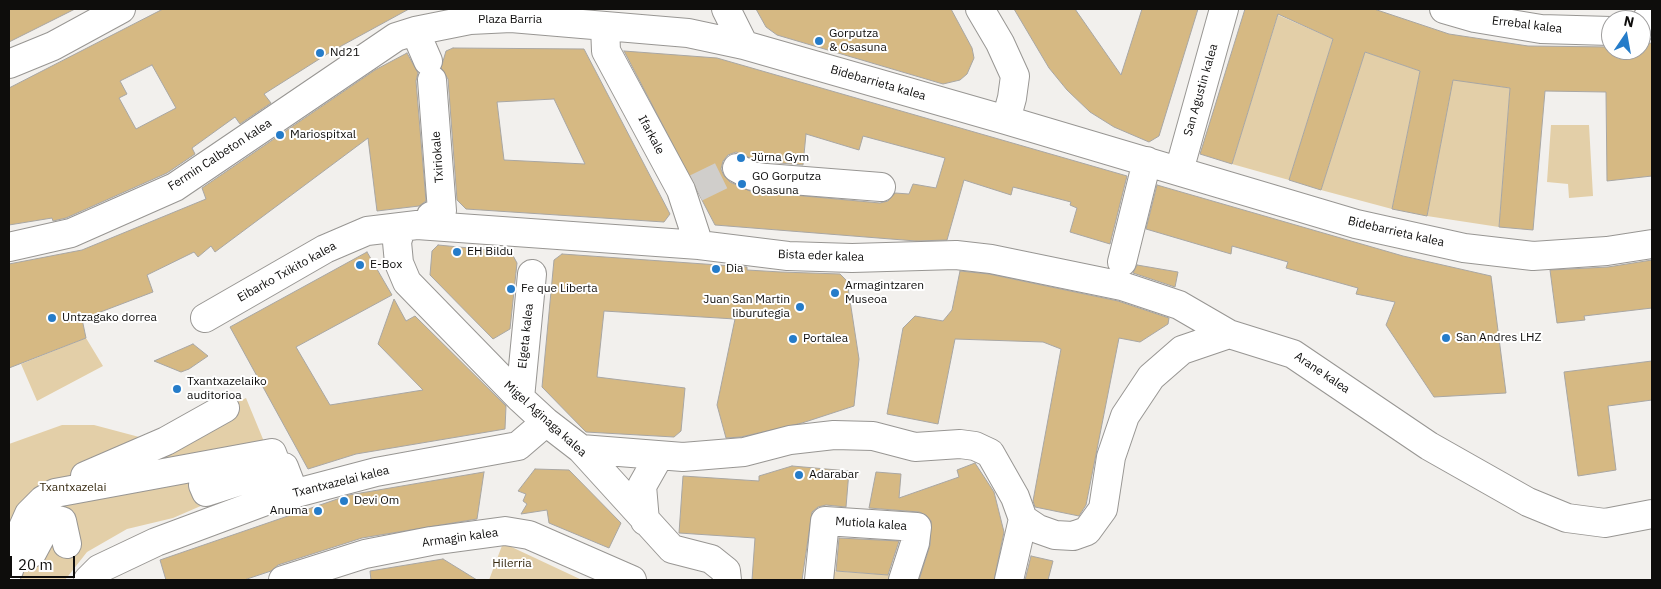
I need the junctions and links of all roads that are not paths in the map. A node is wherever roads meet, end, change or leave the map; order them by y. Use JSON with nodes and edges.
{"nodes":[{"id":1,"x":121,"y":9,"type":"edge"},
{"id":2,"x":726,"y":9,"type":"edge"},
{"id":3,"x":980,"y":9,"type":"edge"},
{"id":4,"x":1224,"y":9,"type":"edge"},
{"id":5,"x":1444,"y":9,"type":"edge"},
{"id":6,"x":605,"y":26,"type":"junction"},
{"id":7,"x":415,"y":31,"type":"junction"},
{"id":8,"x":1601,"y":31,"type":"edge"},
{"id":9,"x":744,"y":45,"type":"junction"},
{"id":10,"x":9,"y":64,"type":"edge"},
{"id":11,"x":1006,"y":120,"type":"junction"},
{"id":12,"x":1146,"y":161,"type":"junction"},
{"id":13,"x":737,"y":168,"type":"dead end"},
{"id":14,"x":1179,"y":171,"type":"junction"},
{"id":15,"x":881,"y":187,"type":"dead end"},
{"id":16,"x":431,"y":226,"type":"junction"},
{"id":17,"x":401,"y":228,"type":"junction"},
{"id":18,"x":1652,"y":244,"type":"edge"},
{"id":19,"x":699,"y":246,"type":"junction"},
{"id":20,"x":9,"y":247,"type":"edge"},
{"id":21,"x":1122,"y":262,"type":"dead end"},
{"id":22,"x":532,"y":274,"type":"dead end"},
{"id":23,"x":205,"y":318,"type":"dead end"},
{"id":24,"x":1229,"y":334,"type":"junction"},
{"id":25,"x":520,"y":398,"type":"junction"},
{"id":26,"x":225,"y":408,"type":"dead end"},
{"id":27,"x":546,"y":422,"type":"junction"},
{"id":28,"x":580,"y":449,"type":"junction"},
{"id":29,"x":659,"y":456,"type":"junction"},
{"id":30,"x":55,"y":493,"type":"junction"},
{"id":31,"x":294,"y":493,"type":"junction"},
{"id":32,"x":1019,"y":508,"type":"junction"},
{"id":33,"x":1652,"y":514,"type":"edge"},
{"id":34,"x":645,"y":521,"type":"junction"},
{"id":35,"x":67,"y":544,"type":"dead end"},
{"id":36,"x":136,"y":552,"type":"junction"},
{"id":37,"x":32,"y":553,"type":"dead end"},
{"id":38,"x":9,"y":570,"type":"edge"},
{"id":39,"x":88,"y":580,"type":"edge"},
{"id":40,"x":124,"y":580,"type":"edge"},
{"id":41,"x":283,"y":580,"type":"edge"},
{"id":42,"x":632,"y":580,"type":"edge"},
{"id":43,"x":727,"y":580,"type":"edge"},
{"id":44,"x":819,"y":580,"type":"edge"},
{"id":45,"x":903,"y":580,"type":"edge"},
{"id":46,"x":1009,"y":580,"type":"edge"}],
"edges":[{"from":1,"to":10,"type":"street"},
{"from":2,"to":9,"type":"street"},
{"from":3,"to":11,"type":"street"},
{"from":4,"to":14,"type":"street","name":"San Agustin kalea"},
{"from":5,"to":8,"type":"street","name":"Errebal kalea"},
{"from":6,"to":7,"type":"street","name":"Plaza Barria"},
{"from":6,"to":9,"type":"street","name":"Bidebarrieta kalea"},
{"from":6,"to":19,"type":"street","name":"Ifarkale"},
{"from":7,"to":16,"type":"street","name":"Txiriokale"},
{"from":7,"to":20,"type":"street","name":"Fermin Calbeton kalea"},
{"from":9,"to":11,"type":"street","name":"Bidebarrieta kalea"},
{"from":11,"to":12,"type":"street","name":"Bidebarrieta kalea"},
{"from":12,"to":14,"type":"street","name":"Bidebarrieta kalea"},
{"from":12,"to":21,"type":"street"},
{"from":13,"to":15,"type":"street"},
{"from":14,"to":18,"type":"street","name":"Bidebarrieta kalea"},
{"from":16,"to":17,"type":"street","name":"Bista eder kalea"},
{"from":16,"to":19,"type":"street","name":"Bista eder kalea"},
{"from":17,"to":23,"type":"street","name":"Eibarko Txikito kalea"},
{"from":17,"to":25,"type":"street","name":"Migel Aginaga kalea"},
{"from":19,"to":24,"type":"street","name":"Bista eder kalea"},
{"from":22,"to":25,"type":"street","name":"Elgeta kalea"},
{"from":24,"to":32,"type":"street"},
{"from":24,"to":33,"type":"street","name":"Arane kalea"},
{"from":25,"to":27,"type":"street","name":"Migel Aginaga kalea"},
{"from":26,"to":30,"type":"street"},
{"from":27,"to":28,"type":"street","name":"Migel Aginaga kalea"},
{"from":27,"to":31,"type":"street","name":"Txantxazelai kalea"},
{"from":28,"to":29,"type":"street"},
{"from":28,"to":34,"type":"street","name":"Migel Aginaga kalea"},
{"from":29,"to":32,"type":"street"},
{"from":29,"to":34,"type":"street"},
{"from":30,"to":31,"type":"street"},
{"from":30,"to":38,"type":"street"},
{"from":31,"to":36,"type":"street","name":"Txantxazelai kalea"},
{"from":32,"to":46,"type":"street"},
{"from":34,"to":43,"type":"street","name":"Migel Aginaga kalea"},
{"from":35,"to":37,"type":"street"},
{"from":36,"to":39,"type":"street","name":"Txantxazelai kalea"},
{"from":36,"to":40,"type":"street"},
{"from":41,"to":42,"type":"street","name":"Armagin kalea"},
{"from":44,"to":45,"type":"street","name":"Mutiola kalea"}]}
